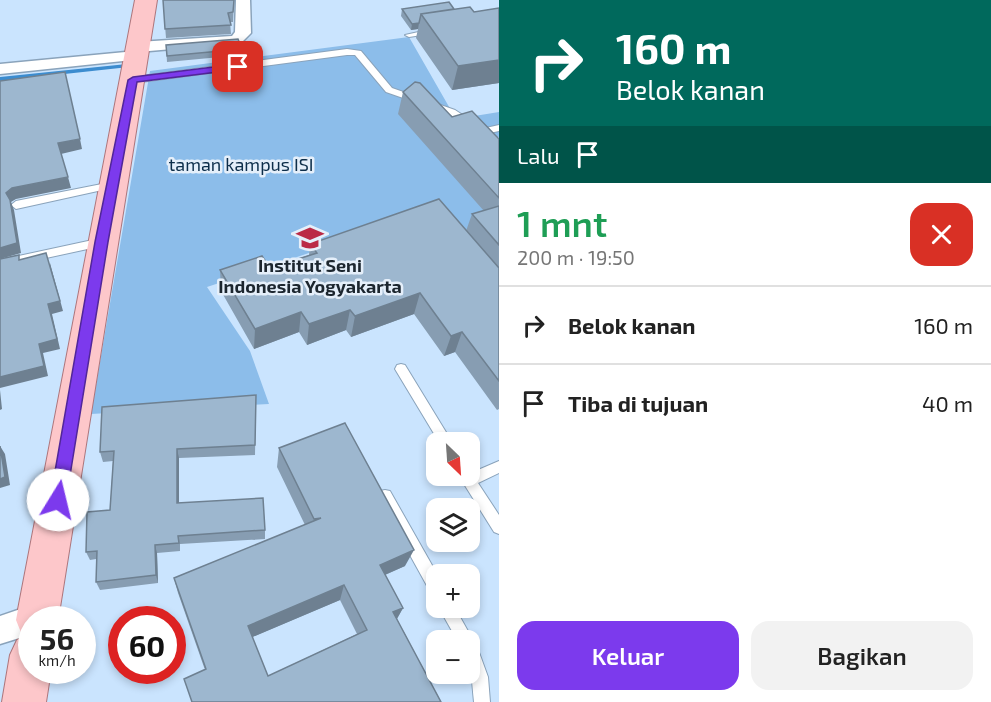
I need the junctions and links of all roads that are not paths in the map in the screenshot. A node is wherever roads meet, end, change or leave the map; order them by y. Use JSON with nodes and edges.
{"nodes":[{"id":1,"x":146,"y":0,"type":"edge"},
{"id":2,"x":243,"y":0,"type":"edge"},
{"id":3,"x":443,"y":30,"type":"edge"},
{"id":4,"x":409,"y":34,"type":"dead end"},
{"id":5,"x":136,"y":61,"type":"junction"},
{"id":6,"x":0,"y":69,"type":"edge"},
{"id":7,"x":499,"y":128,"type":"edge"},
{"id":8,"x":480,"y":132,"type":"junction"},
{"id":9,"x":493,"y":144,"type":"edge"},
{"id":10,"x":112,"y":185,"type":"junction"},
{"id":11,"x":16,"y":205,"type":"dead end"},
{"id":12,"x":102,"y":242,"type":"junction"},
{"id":13,"x":0,"y":264,"type":"edge"},
{"id":14,"x":401,"y":369,"type":"dead end"},
{"id":15,"x":440,"y":432,"type":"edge"},
{"id":16,"x":499,"y":467,"type":"edge"},
{"id":17,"x":480,"y":474,"type":"edge"},
{"id":18,"x":473,"y":486,"type":"edge"},
{"id":19,"x":384,"y":495,"type":"edge"},
{"id":20,"x":499,"y":527,"type":"edge"},
{"id":21,"x":426,"y":570,"type":"edge"},
{"id":22,"x":40,"y":606,"type":"edge"},
{"id":23,"x":0,"y":630,"type":"edge"},
{"id":24,"x":18,"y":630,"type":"edge"},
{"id":25,"x":480,"y":678,"type":"edge"},
{"id":26,"x":27,"y":684,"type":"edge"},
{"id":27,"x":24,"y":702,"type":"edge"},
{"id":28,"x":482,"y":702,"type":"edge"}],
"edges":[{"from":1,"to":5,"type":"main road"},
{"from":2,"to":5,"type":"street"},
{"from":3,"to":4,"type":"lane"},
{"from":5,"to":6,"type":"street"},
{"from":5,"to":8,"type":"lane"},
{"from":5,"to":10,"type":"main road"},
{"from":7,"to":8,"type":"lane"},
{"from":8,"to":9,"type":"lane"},
{"from":10,"to":11,"type":"lane"},
{"from":10,"to":12,"type":"main road"},
{"from":12,"to":13,"type":"lane"},
{"from":12,"to":22,"type":"main road"},
{"from":14,"to":15,"type":"lane"},
{"from":16,"to":17,"type":"lane"},
{"from":18,"to":20,"type":"lane"},
{"from":19,"to":21,"type":"lane"},
{"from":23,"to":24,"type":"street"},
{"from":25,"to":28,"type":"lane"},
{"from":26,"to":27,"type":"main road"}]}
